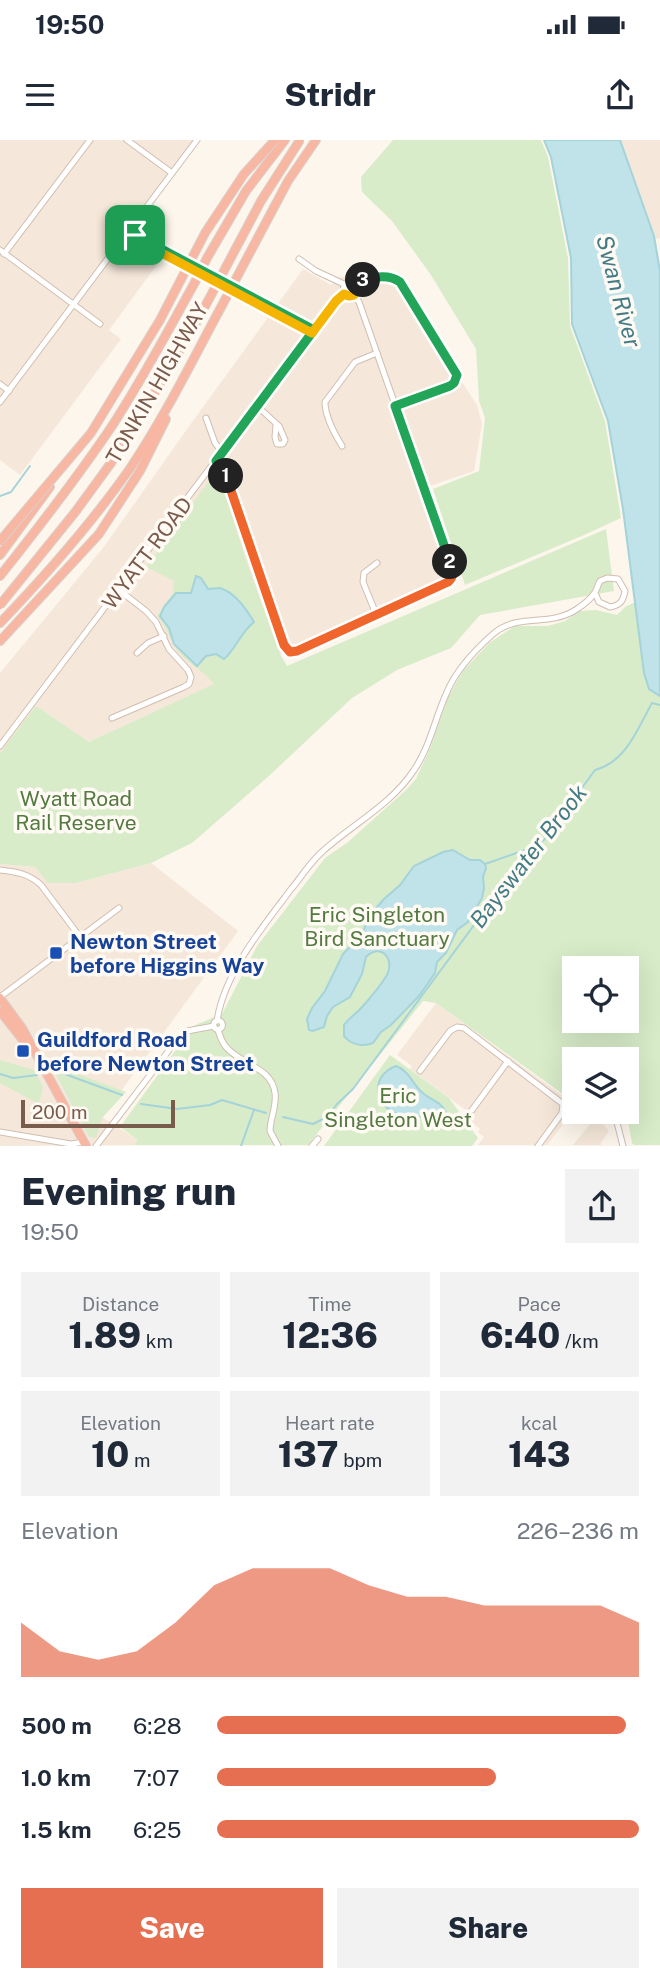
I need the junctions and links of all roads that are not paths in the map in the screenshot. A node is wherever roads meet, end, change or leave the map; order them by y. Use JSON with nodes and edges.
{"nodes":[{"id":1,"x":90,"y":140,"type":"edge"},
{"id":2,"x":127,"y":140,"type":"edge"},
{"id":3,"x":197,"y":140,"type":"edge"},
{"id":4,"x":275,"y":140,"type":"edge"},
{"id":5,"x":285,"y":140,"type":"edge"},
{"id":6,"x":300,"y":140,"type":"edge"},
{"id":7,"x":316,"y":140,"type":"edge"},
{"id":8,"x":172,"y":173,"type":"junction"},
{"id":9,"x":127,"y":232,"type":"junction"},
{"id":10,"x":2,"y":252,"type":"edge"},
{"id":11,"x":299,"y":259,"type":"dead end"},
{"id":12,"x":346,"y":285,"type":"junction"},
{"id":13,"x":355,"y":286,"type":"junction"},
{"id":14,"x":344,"y":294,"type":"junction"},
{"id":15,"x":354,"y":295,"type":"junction"},
{"id":16,"x":73,"y":304,"type":"junction"},
{"id":17,"x":100,"y":324,"type":"dead end"},
{"id":18,"x":313,"y":332,"type":"junction"},
{"id":19,"x":377,"y":353,"type":"junction"},
{"id":20,"x":183,"y":381,"type":"junction"},
{"id":21,"x":0,"y":384,"type":"edge"},
{"id":22,"x":9,"y":391,"type":"junction"},
{"id":23,"x":0,"y":402,"type":"edge"},
{"id":24,"x":395,"y":406,"type":"junction"},
{"id":25,"x":257,"y":407,"type":"junction"},
{"id":26,"x":206,"y":418,"type":"dead end"},
{"id":27,"x":276,"y":425,"type":"dead end"},
{"id":28,"x":342,"y":446,"type":"dead end"},
{"id":29,"x":78,"y":448,"type":"junction"},
{"id":30,"x":223,"y":453,"type":"junction"},
{"id":31,"x":216,"y":461,"type":"junction"},
{"id":32,"x":0,"y":541,"type":"edge"},
{"id":33,"x":0,"y":555,"type":"edge"},
{"id":34,"x":377,"y":563,"type":"dead end"},
{"id":35,"x":0,"y":576,"type":"edge"},
{"id":36,"x":119,"y":590,"type":"junction"},
{"id":37,"x":595,"y":593,"type":"junction"},
{"id":38,"x":0,"y":605,"type":"edge"},
{"id":39,"x":376,"y":614,"type":"junction"},
{"id":40,"x":0,"y":623,"type":"edge"},
{"id":41,"x":164,"y":636,"type":"junction"},
{"id":42,"x":0,"y":641,"type":"edge"},
{"id":43,"x":137,"y":653,"type":"dead end"},
{"id":44,"x":112,"y":718,"type":"dead end"},
{"id":45,"x":0,"y":746,"type":"edge"},
{"id":46,"x":0,"y":870,"type":"edge"},
{"id":47,"x":119,"y":908,"type":"dead end"},
{"id":48,"x":80,"y":937,"type":"junction"},
{"id":49,"x":0,"y":997,"type":"edge"},
{"id":50,"x":0,"y":1012,"type":"edge"},
{"id":51,"x":216,"y":1025,"type":"junction"},
{"id":52,"x":38,"y":1060,"type":"junction"},
{"id":53,"x":508,"y":1062,"type":"junction"},
{"id":54,"x":420,"y":1071,"type":"dead end"},
{"id":55,"x":471,"y":1110,"type":"dead end"},
{"id":56,"x":617,"y":1124,"type":"edge"},
{"id":57,"x":0,"y":1132,"type":"edge"},
{"id":58,"x":318,"y":1139,"type":"dead end"},
{"id":59,"x":85,"y":1144,"type":"edge"},
{"id":60,"x":96,"y":1146,"type":"edge"},
{"id":61,"x":278,"y":1146,"type":"edge"},
{"id":62,"x":313,"y":1146,"type":"edge"},
{"id":63,"x":538,"y":1146,"type":"edge"},
{"id":64,"x":623,"y":1146,"type":"edge"}],
"edges":[{"from":1,"to":10,"type":"street"},
{"from":2,"to":8,"type":"street"},
{"from":3,"to":8,"type":"street"},
{"from":4,"to":29,"type":"highway","bridge":true},
{"from":5,"to":35,"type":"highway","name":"TONKIN HIGHWAY","bridge":true},
{"from":6,"to":38,"type":"highway","name":"TONKIN HIGHWAY","bridge":true},
{"from":7,"to":20,"type":"highway","name":"TONKIN HIGHWAY","bridge":true},
{"from":8,"to":9,"type":"street"},
{"from":9,"to":16,"type":"street"},
{"from":9,"to":18,"type":"street"},
{"from":10,"to":16,"type":"street"},
{"from":11,"to":12,"type":"street"},
{"from":12,"to":13,"type":"street"},
{"from":12,"to":14,"type":"street"},
{"from":13,"to":15,"type":"street"},
{"from":13,"to":24,"type":"street"},
{"from":14,"to":15,"type":"street"},
{"from":14,"to":18,"type":"street","name":"WYATT ROAD"},
{"from":15,"to":19,"type":"street"},
{"from":16,"to":17,"type":"street"},
{"from":16,"to":22,"type":"street"},
{"from":18,"to":25,"type":"street","name":"WYATT ROAD"},
{"from":19,"to":24,"type":"street"},
{"from":19,"to":28,"type":"street"},
{"from":20,"to":40,"type":"highway","name":"TONKIN HIGHWAY"},
{"from":20,"to":42,"type":"highway"},
{"from":21,"to":22,"type":"street"},
{"from":22,"to":23,"type":"street"},
{"from":24,"to":39,"type":"street"},
{"from":25,"to":27,"type":"street"},
{"from":25,"to":30,"type":"street","name":"WYATT ROAD"},
{"from":26,"to":30,"type":"street"},
{"from":29,"to":32,"type":"highway","bridge":true},
{"from":29,"to":33,"type":"highway"},
{"from":30,"to":31,"type":"street","name":"WYATT ROAD"},
{"from":31,"to":36,"type":"street","name":"WYATT ROAD"},
{"from":31,"to":39,"type":"street"},
{"from":34,"to":39,"type":"street"},
{"from":36,"to":41,"type":"street"},
{"from":36,"to":45,"type":"street","name":"WYATT ROAD"},
{"from":37,"to":37,"type":"street"},
{"from":37,"to":51,"type":"street"},
{"from":41,"to":43,"type":"street"},
{"from":41,"to":44,"type":"street"},
{"from":46,"to":48,"type":"street"},
{"from":47,"to":48,"type":"street"},
{"from":48,"to":49,"type":"street"},
{"from":49,"to":52,"type":"highway"},
{"from":50,"to":52,"type":"highway"},
{"from":51,"to":60,"type":"street"},
{"from":51,"to":61,"type":"street"},
{"from":52,"to":59,"type":"highway"},
{"from":53,"to":54,"type":"street"},
{"from":53,"to":55,"type":"street"},
{"from":53,"to":63,"type":"street"},
{"from":56,"to":64,"type":"street"},
{"from":57,"to":59,"type":"street"},
{"from":58,"to":62,"type":"street"}]}
